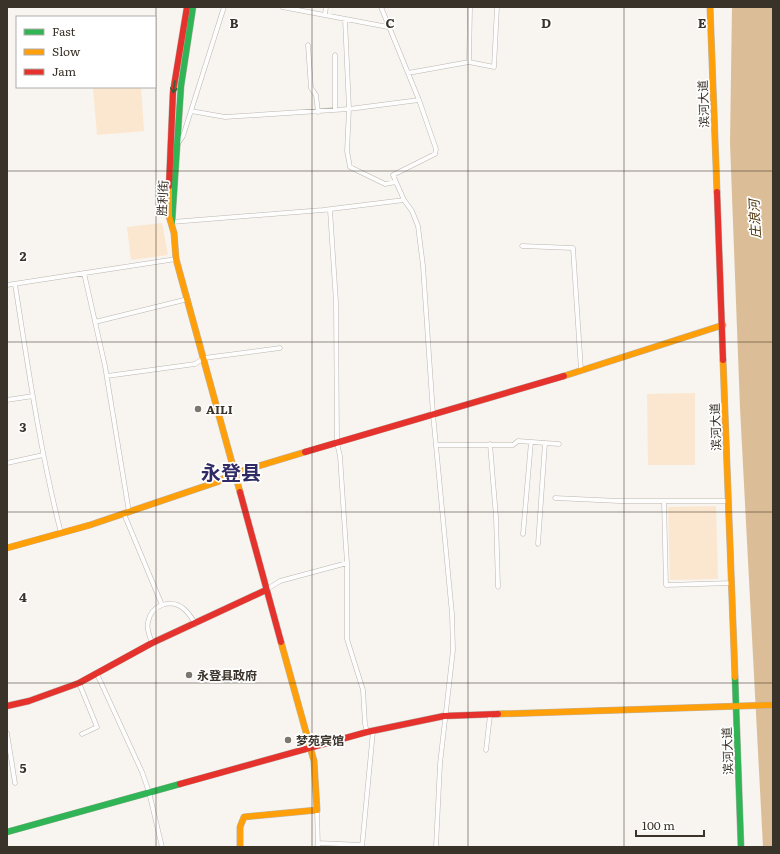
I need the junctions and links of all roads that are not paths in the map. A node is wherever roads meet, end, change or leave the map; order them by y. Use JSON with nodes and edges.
{"nodes":[{"id":1,"x":187,"y":7,"type":"edge"},
{"id":2,"x":193,"y":7,"type":"edge"},
{"id":3,"x":224,"y":7,"type":"edge"},
{"id":4,"x":282,"y":7,"type":"edge"},
{"id":5,"x":326,"y":7,"type":"edge"},
{"id":6,"x":381,"y":7,"type":"edge"},
{"id":7,"x":470,"y":7,"type":"edge"},
{"id":8,"x":496,"y":7,"type":"edge"},
{"id":9,"x":710,"y":7,"type":"edge"},
{"id":10,"x":298,"y":9,"type":"edge"},
{"id":11,"x":325,"y":15,"type":"junction"},
{"id":12,"x":345,"y":18,"type":"junction"},
{"id":13,"x":388,"y":27,"type":"junction"},
{"id":14,"x":308,"y":45,"type":"dead end"},
{"id":15,"x":335,"y":55,"type":"dead end"},
{"id":16,"x":469,"y":62,"type":"junction"},
{"id":17,"x":408,"y":73,"type":"junction"},
{"id":18,"x":419,"y":100,"type":"junction"},
{"id":19,"x":349,"y":109,"type":"junction"},
{"id":20,"x":191,"y":110,"type":"junction"},
{"id":21,"x":335,"y":110,"type":"junction"},
{"id":22,"x":318,"y":112,"type":"junction"},
{"id":23,"x":176,"y":147,"type":"junction"},
{"id":24,"x":396,"y":182,"type":"junction"},
{"id":25,"x":404,"y":200,"type":"junction"},
{"id":26,"x":330,"y":210,"type":"junction"},
{"id":27,"x":172,"y":222,"type":"junction"},
{"id":28,"x":522,"y":246,"type":"dead end"},
{"id":29,"x":176,"y":259,"type":"junction"},
{"id":30,"x":84,"y":273,"type":"junction"},
{"id":31,"x":15,"y":284,"type":"junction"},
{"id":32,"x":7,"y":285,"type":"edge"},
{"id":33,"x":188,"y":299,"type":"junction"},
{"id":34,"x":95,"y":322,"type":"junction"},
{"id":35,"x":722,"y":325,"type":"junction"},
{"id":36,"x":280,"y":348,"type":"dead end"},
{"id":37,"x":204,"y":358,"type":"junction"},
{"id":38,"x":581,"y":370,"type":"junction"},
{"id":39,"x":107,"y":376,"type":"junction"},
{"id":40,"x":33,"y":396,"type":"junction"},
{"id":41,"x":7,"y":400,"type":"edge"},
{"id":42,"x":433,"y":414,"type":"junction"},
{"id":43,"x":337,"y":442,"type":"junction"},
{"id":44,"x":531,"y":442,"type":"junction"},
{"id":45,"x":545,"y":442,"type":"junction"},
{"id":46,"x":490,"y":444,"type":"junction"},
{"id":47,"x":559,"y":444,"type":"dead end"},
{"id":48,"x":436,"y":445,"type":"junction"},
{"id":49,"x":43,"y":455,"type":"junction"},
{"id":50,"x":7,"y":463,"type":"edge"},
{"id":51,"x":235,"y":473,"type":"junction"},
{"id":52,"x":555,"y":498,"type":"dead end"},
{"id":53,"x":664,"y":501,"type":"junction"},
{"id":54,"x":729,"y":501,"type":"junction"},
{"id":55,"x":126,"y":513,"type":"junction"},
{"id":56,"x":61,"y":533,"type":"junction"},
{"id":57,"x":523,"y":534,"type":"dead end"},
{"id":58,"x":538,"y":544,"type":"dead end"},
{"id":59,"x":7,"y":548,"type":"edge"},
{"id":60,"x":346,"y":563,"type":"junction"},
{"id":61,"x":732,"y":583,"type":"junction"},
{"id":62,"x":498,"y":587,"type":"dead end"},
{"id":63,"x":266,"y":590,"type":"junction"},
{"id":64,"x":162,"y":605,"type":"junction"},
{"id":65,"x":196,"y":624,"type":"junction"},
{"id":66,"x":152,"y":643,"type":"junction"},
{"id":67,"x":97,"y":674,"type":"junction"},
{"id":68,"x":79,"y":683,"type":"junction"},
{"id":69,"x":773,"y":705,"type":"edge"},
{"id":70,"x":7,"y":706,"type":"edge"},
{"id":71,"x":736,"y":707,"type":"junction"},
{"id":72,"x":490,"y":715,"type":"junction"},
{"id":73,"x":444,"y":716,"type":"junction"},
{"id":74,"x":370,"y":732,"type":"junction"},
{"id":75,"x":7,"y":733,"type":"edge"},
{"id":76,"x":82,"y":734,"type":"dead end"},
{"id":77,"x":310,"y":748,"type":"junction"},
{"id":78,"x":486,"y":750,"type":"dead end"},
{"id":79,"x":15,"y":783,"type":"dead end"},
{"id":80,"x":149,"y":792,"type":"junction"},
{"id":81,"x":317,"y":810,"type":"junction"},
{"id":82,"x":7,"y":832,"type":"edge"},
{"id":83,"x":318,"y":845,"type":"edge"},
{"id":84,"x":362,"y":846,"type":"edge"},
{"id":85,"x":162,"y":847,"type":"edge"},
{"id":86,"x":240,"y":847,"type":"edge"},
{"id":87,"x":436,"y":847,"type":"edge"},
{"id":88,"x":741,"y":847,"type":"edge"}],
"edges":[{"from":1,"to":27,"type":"street","name":"胜利街","one_way":true},
{"from":2,"to":23,"type":"street","name":"胜利街"},
{"from":3,"to":20,"type":"street"},
{"from":4,"to":10,"type":"street"},
{"from":5,"to":11,"type":"street"},
{"from":6,"to":13,"type":"street"},
{"from":7,"to":16,"type":"street"},
{"from":8,"to":16,"type":"street"},
{"from":9,"to":35,"type":"street","name":"滨河大道"},
{"from":10,"to":11,"type":"street"},
{"from":11,"to":12,"type":"street"},
{"from":12,"to":13,"type":"street"},
{"from":12,"to":19,"type":"street"},
{"from":13,"to":17,"type":"street"},
{"from":14,"to":22,"type":"street"},
{"from":15,"to":21,"type":"street"},
{"from":16,"to":17,"type":"street"},
{"from":17,"to":18,"type":"street"},
{"from":18,"to":19,"type":"street"},
{"from":18,"to":24,"type":"street"},
{"from":19,"to":21,"type":"street"},
{"from":19,"to":24,"type":"street"},
{"from":20,"to":22,"type":"street"},
{"from":20,"to":23,"type":"street"},
{"from":21,"to":22,"type":"street"},
{"from":23,"to":27,"type":"street","name":"胜利街"},
{"from":24,"to":25,"type":"street"},
{"from":25,"to":26,"type":"street"},
{"from":25,"to":42,"type":"street"},
{"from":26,"to":27,"type":"street"},
{"from":26,"to":43,"type":"street"},
{"from":27,"to":29,"type":"street"},
{"from":28,"to":38,"type":"street"},
{"from":29,"to":30,"type":"street"},
{"from":29,"to":33,"type":"street"},
{"from":30,"to":31,"type":"street"},
{"from":30,"to":34,"type":"street"},
{"from":31,"to":32,"type":"street"},
{"from":31,"to":40,"type":"street"},
{"from":33,"to":34,"type":"street"},
{"from":33,"to":37,"type":"street"},
{"from":34,"to":39,"type":"street"},
{"from":35,"to":38,"type":"street"},
{"from":35,"to":54,"type":"street","name":"滨河大道"},
{"from":36,"to":37,"type":"street"},
{"from":37,"to":39,"type":"street"},
{"from":37,"to":51,"type":"street"},
{"from":38,"to":42,"type":"street"},
{"from":39,"to":55,"type":"street"},
{"from":40,"to":41,"type":"street"},
{"from":40,"to":49,"type":"street"},
{"from":42,"to":43,"type":"street"},
{"from":42,"to":48,"type":"street"},
{"from":43,"to":51,"type":"street"},
{"from":43,"to":60,"type":"street"},
{"from":44,"to":45,"type":"street"},
{"from":44,"to":46,"type":"street"},
{"from":44,"to":57,"type":"street"},
{"from":45,"to":47,"type":"street"},
{"from":45,"to":58,"type":"street"},
{"from":46,"to":48,"type":"street"},
{"from":46,"to":62,"type":"street"},
{"from":48,"to":73,"type":"street"},
{"from":49,"to":50,"type":"street"},
{"from":49,"to":56,"type":"street"},
{"from":51,"to":55,"type":"street"},
{"from":51,"to":63,"type":"street"},
{"from":52,"to":53,"type":"street"},
{"from":53,"to":54,"type":"street"},
{"from":53,"to":61,"type":"street"},
{"from":54,"to":61,"type":"street","name":"滨河大道"},
{"from":55,"to":56,"type":"street"},
{"from":55,"to":64,"type":"street"},
{"from":56,"to":59,"type":"street"},
{"from":60,"to":63,"type":"street"},
{"from":60,"to":74,"type":"street"},
{"from":61,"to":71,"type":"street","name":"滨河大道"},
{"from":63,"to":65,"type":"street"},
{"from":63,"to":77,"type":"street"},
{"from":64,"to":65,"type":"street"},
{"from":64,"to":66,"type":"street"},
{"from":65,"to":66,"type":"street"},
{"from":66,"to":67,"type":"street"},
{"from":67,"to":68,"type":"street"},
{"from":67,"to":80,"type":"street"},
{"from":68,"to":70,"type":"street"},
{"from":68,"to":76,"type":"street"},
{"from":69,"to":71,"type":"street"},
{"from":71,"to":72,"type":"street"},
{"from":71,"to":88,"type":"street","name":"滨河大道"},
{"from":72,"to":73,"type":"street"},
{"from":72,"to":78,"type":"street"},
{"from":73,"to":74,"type":"street"},
{"from":73,"to":87,"type":"street"},
{"from":74,"to":77,"type":"street"},
{"from":74,"to":84,"type":"street"},
{"from":75,"to":79,"type":"street"},
{"from":77,"to":80,"type":"street"},
{"from":77,"to":81,"type":"street"},
{"from":80,"to":82,"type":"street"},
{"from":80,"to":85,"type":"street"},
{"from":81,"to":83,"type":"street"},
{"from":81,"to":86,"type":"street"},
{"from":83,"to":84,"type":"street"}]}
